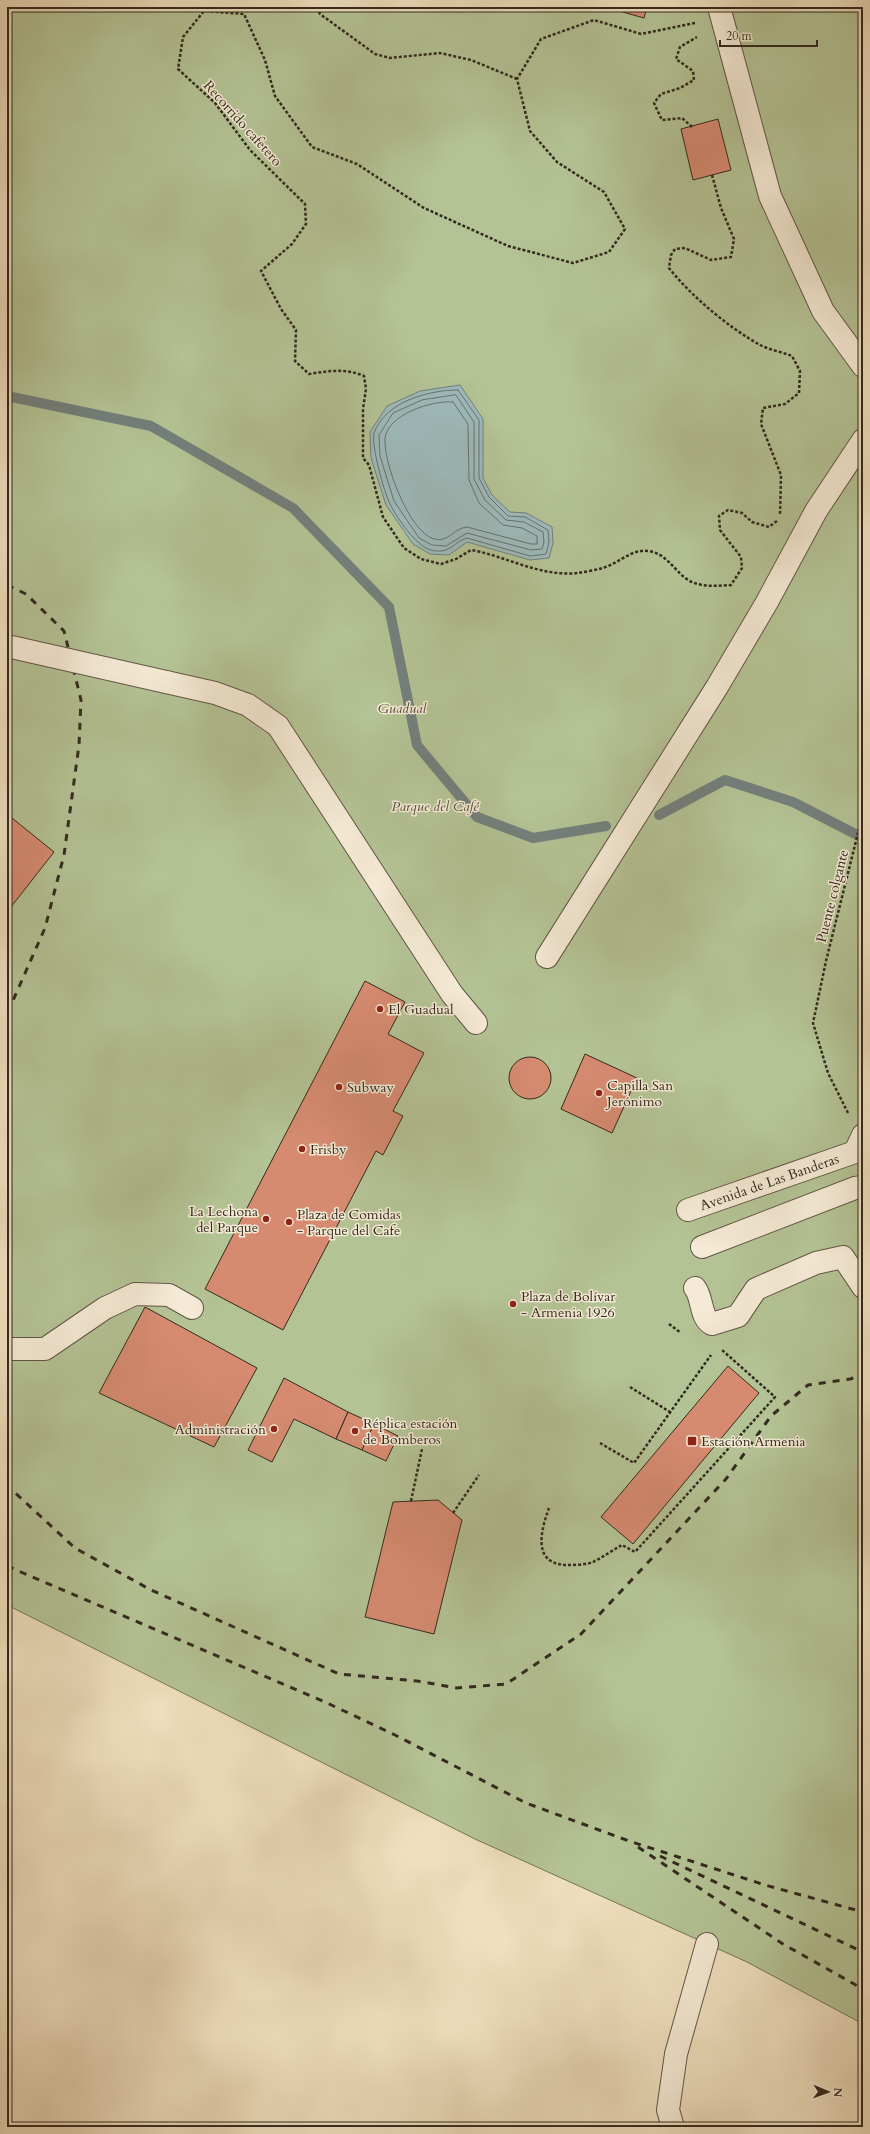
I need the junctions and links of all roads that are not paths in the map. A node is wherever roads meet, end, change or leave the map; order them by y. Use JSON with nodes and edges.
{"nodes":[{"id":1,"x":719,"y":7,"type":"edge"},
{"id":2,"x":863,"y":366,"type":"edge"},
{"id":3,"x":863,"y":440,"type":"edge"},
{"id":4,"x":7,"y":646,"type":"edge"},
{"id":5,"x":547,"y":957,"type":"dead end"},
{"id":6,"x":476,"y":1023,"type":"dead end"},
{"id":7,"x":859,"y":1143,"type":"edge"},
{"id":8,"x":863,"y":1175,"type":"edge"},
{"id":9,"x":863,"y":1187,"type":"edge"},
{"id":10,"x":688,"y":1210,"type":"dead end"},
{"id":11,"x":702,"y":1247,"type":"dead end"},
{"id":12,"x":863,"y":1287,"type":"edge"},
{"id":13,"x":695,"y":1288,"type":"dead end"},
{"id":14,"x":192,"y":1308,"type":"dead end"},
{"id":15,"x":7,"y":1349,"type":"edge"},
{"id":16,"x":707,"y":1944,"type":"dead end"},
{"id":17,"x":673,"y":2127,"type":"edge"}],
"edges":[{"from":1,"to":2,"type":"street"},
{"from":3,"to":5,"type":"street"},
{"from":4,"to":6,"type":"street","bridge":true},
{"from":7,"to":8,"type":"street"},
{"from":7,"to":10,"type":"street","name":"Avenida de Las Banderas"},
{"from":9,"to":11,"type":"street"},
{"from":12,"to":13,"type":"street"},
{"from":14,"to":15,"type":"street"},
{"from":16,"to":17,"type":"street"}]}
